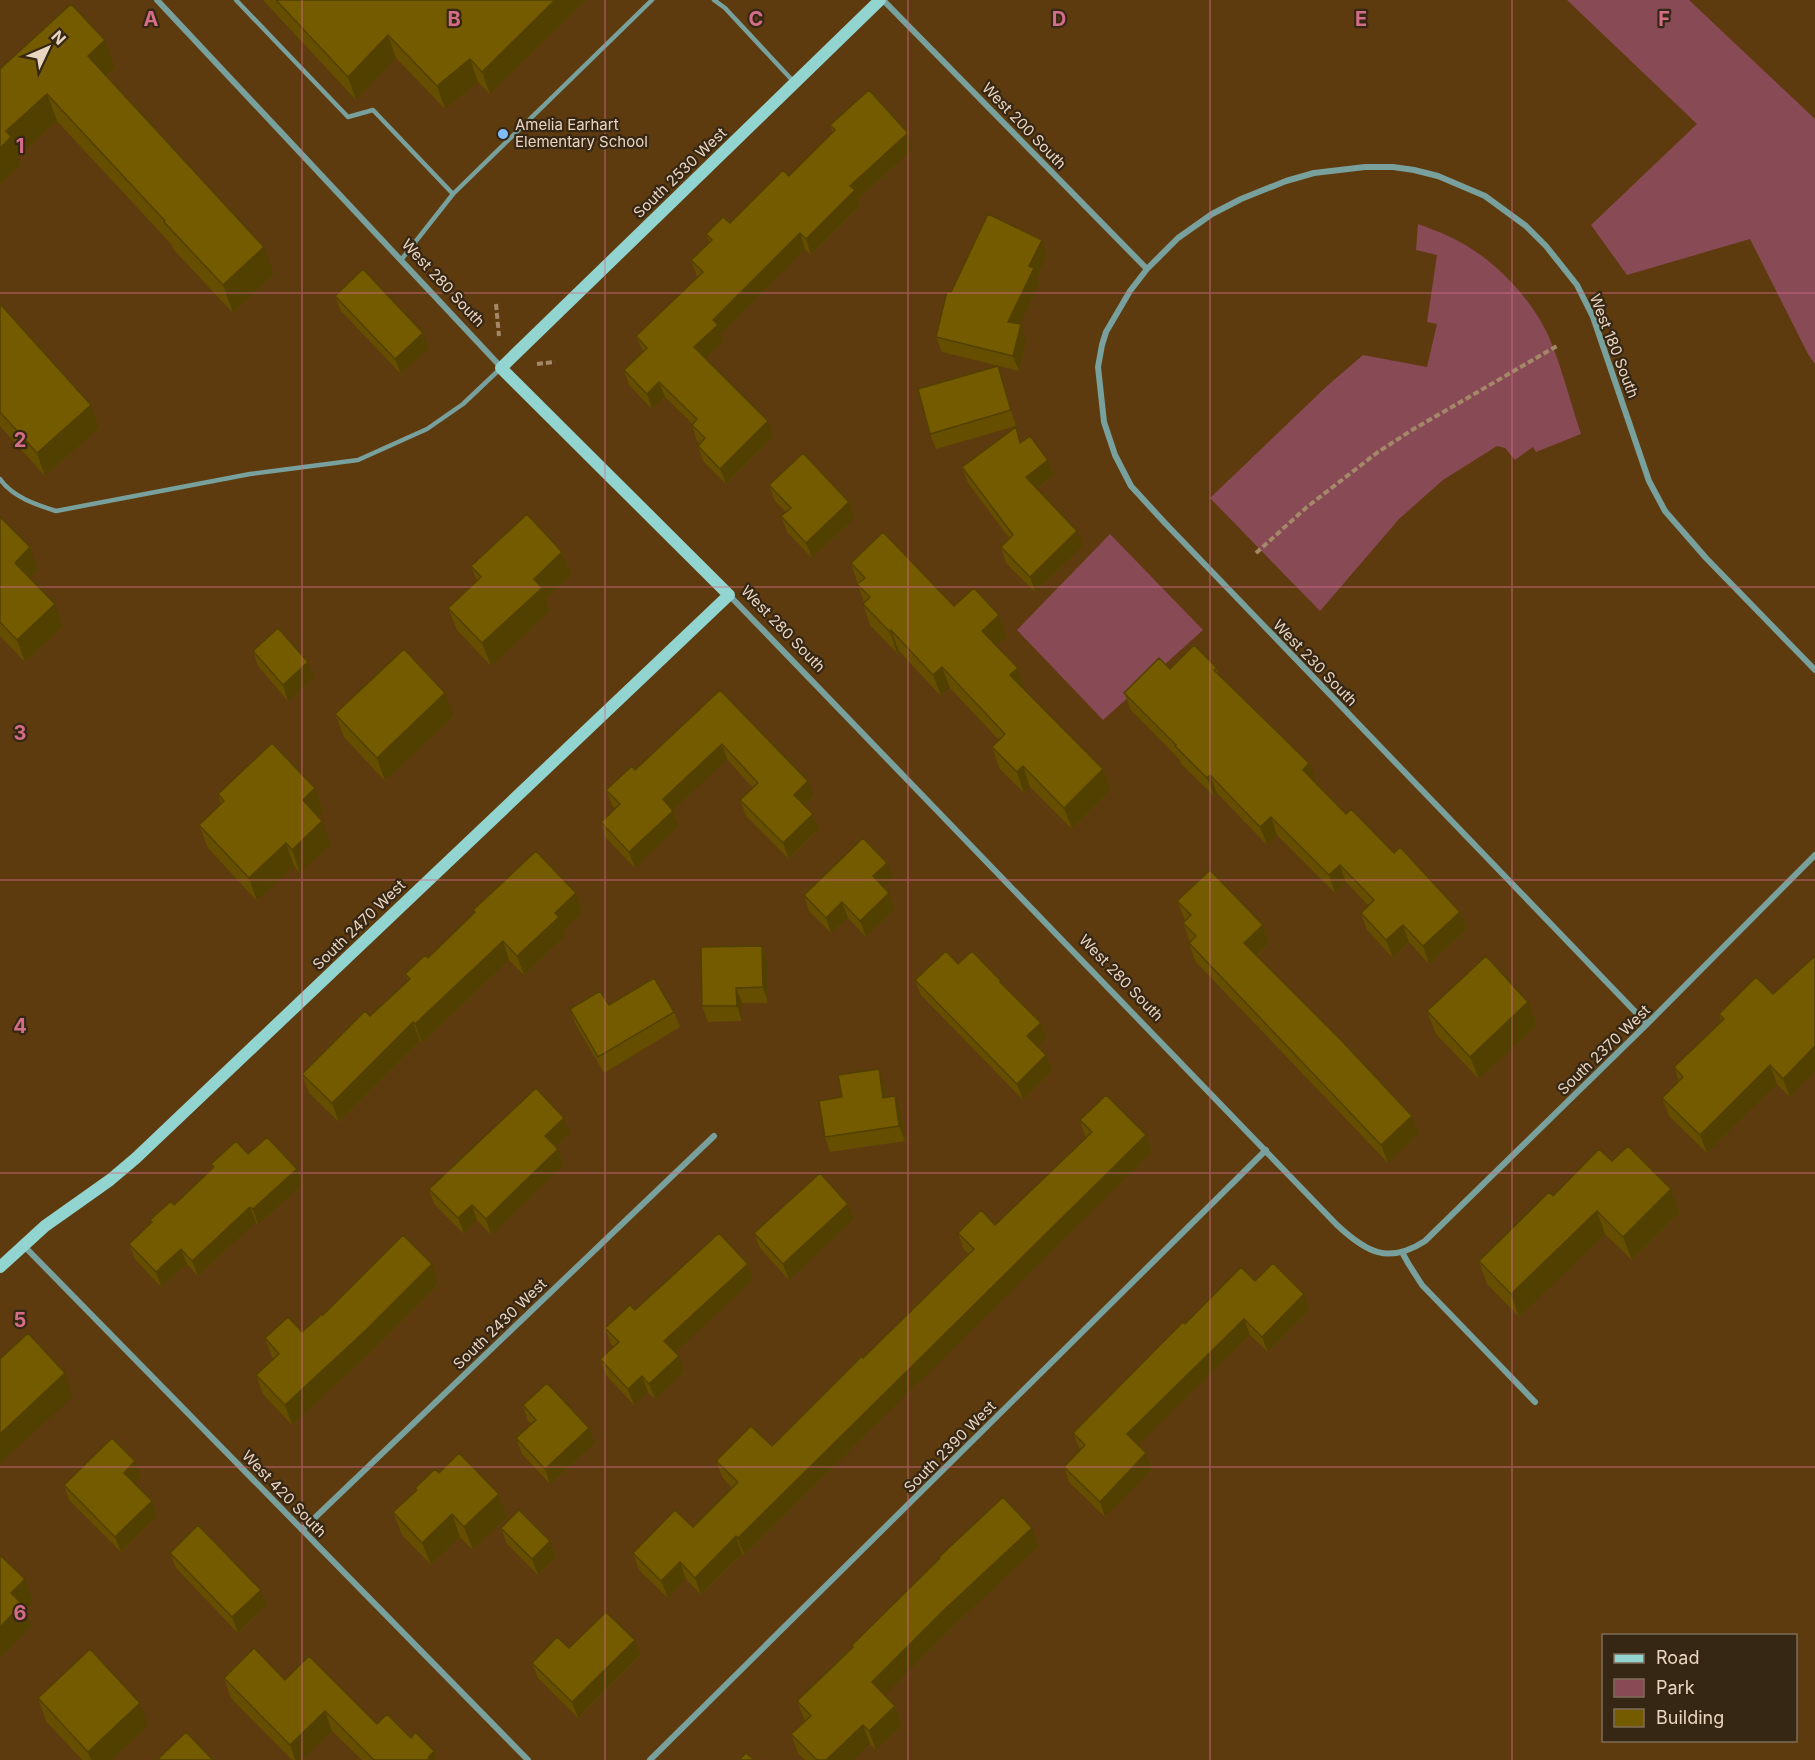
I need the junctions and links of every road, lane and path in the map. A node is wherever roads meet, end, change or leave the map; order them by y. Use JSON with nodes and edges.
{"nodes":[{"id":1,"x":158,"y":0,"type":"edge"},
{"id":2,"x":236,"y":0,"type":"edge"},
{"id":3,"x":652,"y":0,"type":"edge"},
{"id":4,"x":714,"y":0,"type":"edge"},
{"id":5,"x":881,"y":0,"type":"edge"},
{"id":6,"x":795,"y":83,"type":"junction"},
{"id":7,"x":453,"y":194,"type":"junction"},
{"id":8,"x":401,"y":260,"type":"junction"},
{"id":9,"x":1147,"y":269,"type":"junction"},
{"id":10,"x":1557,"y":346,"type":"dead end"},
{"id":11,"x":501,"y":368,"type":"junction"},
{"id":12,"x":0,"y":479,"type":"edge"},
{"id":13,"x":1256,"y":554,"type":"dead end"},
{"id":14,"x":729,"y":595,"type":"junction"},
{"id":15,"x":1815,"y":670,"type":"edge"},
{"id":16,"x":1815,"y":855,"type":"edge"},
{"id":17,"x":1647,"y":1024,"type":"junction"},
{"id":18,"x":714,"y":1136,"type":"dead end"},
{"id":19,"x":1266,"y":1150,"type":"junction"},
{"id":20,"x":23,"y":1245,"type":"junction"},
{"id":21,"x":1402,"y":1252,"type":"junction"},
{"id":22,"x":0,"y":1267,"type":"edge"},
{"id":23,"x":1536,"y":1402,"type":"dead end"},
{"id":24,"x":302,"y":1530,"type":"junction"},
{"id":25,"x":528,"y":1760,"type":"edge"},
{"id":26,"x":650,"y":1760,"type":"edge"}],
"edges":[{"from":1,"to":8,"type":"street","name":"West 280 South"},
{"from":2,"to":7,"type":"lane"},
{"from":3,"to":7,"type":"lane"},
{"from":4,"to":6,"type":"lane"},
{"from":5,"to":6,"type":"street","name":"South 2530 West"},
{"from":5,"to":9,"type":"street","name":"West 200 South"},
{"from":6,"to":11,"type":"street","name":"South 2530 West"},
{"from":7,"to":8,"type":"lane"},
{"from":8,"to":11,"type":"street","name":"West 280 South"},
{"from":9,"to":15,"type":"street","name":"West 180 South"},
{"from":9,"to":17,"type":"street","name":"West 230 South"},
{"from":10,"to":13,"type":"path"},
{"from":11,"to":12,"type":"lane"},
{"from":11,"to":14,"type":"street","name":"West 280 South"},
{"from":14,"to":19,"type":"street","name":"West 280 South"},
{"from":14,"to":20,"type":"street","name":"South 2470 West"},
{"from":16,"to":17,"type":"street","name":"South 2370 West"},
{"from":17,"to":21,"type":"street","name":"South 2370 West"},
{"from":18,"to":24,"type":"street","name":"South 2430 West"},
{"from":19,"to":21,"type":"street","name":"West 280 South"},
{"from":19,"to":26,"type":"street","name":"South 2390 West"},
{"from":20,"to":22,"type":"street","name":"South 2470 West"},
{"from":20,"to":24,"type":"street","name":"West 420 South"},
{"from":21,"to":23,"type":"street"},
{"from":24,"to":25,"type":"street","name":"West 420 South"}]}
